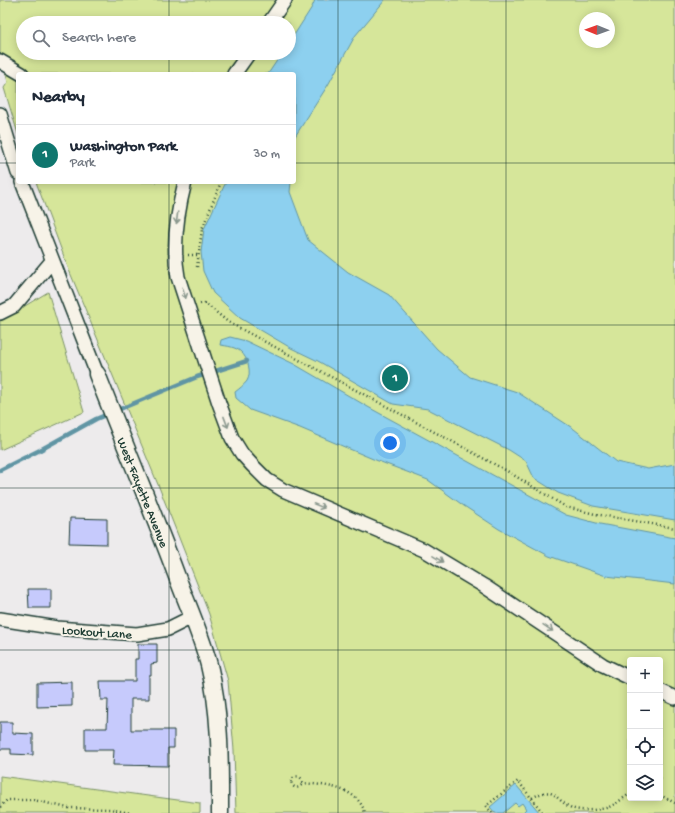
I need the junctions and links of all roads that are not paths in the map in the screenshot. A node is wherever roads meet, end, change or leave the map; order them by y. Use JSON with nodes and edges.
{"nodes":[{"id":1,"x":285,"y":0,"type":"edge"},
{"id":2,"x":274,"y":16,"type":"edge"},
{"id":3,"x":244,"y":60,"type":"edge"},
{"id":4,"x":0,"y":61,"type":"edge"},
{"id":5,"x":19,"y":72,"type":"edge"},
{"id":6,"x":235,"y":72,"type":"edge"},
{"id":7,"x":0,"y":114,"type":"edge"},
{"id":8,"x":16,"y":166,"type":"edge"},
{"id":9,"x":23,"y":184,"type":"edge"},
{"id":10,"x":184,"y":184,"type":"edge"},
{"id":11,"x":52,"y":261,"type":"junction"},
{"id":12,"x":0,"y":313,"type":"edge"},
{"id":13,"x":97,"y":374,"type":"joint"},
{"id":14,"x":192,"y":617,"type":"junction"},
{"id":15,"x":0,"y":619,"type":"edge"},
{"id":16,"x":627,"y":677,"type":"edge"},
{"id":17,"x":662,"y":693,"type":"edge"},
{"id":18,"x":675,"y":698,"type":"edge"},
{"id":19,"x":220,"y":813,"type":"edge"}],
"edges":[{"from":1,"to":2,"type":"street"},
{"from":3,"to":6,"type":"street"},
{"from":4,"to":5,"type":"street"},
{"from":7,"to":8,"type":"street"},
{"from":9,"to":11,"type":"street","name":"West Fayette Avenue"},
{"from":10,"to":16,"type":"street","one_way":true},
{"from":11,"to":12,"type":"street"},
{"from":11,"to":13,"type":"street","name":"West Fayette Avenue"},
{"from":13,"to":14,"type":"street","name":"West Fayette Avenue"},
{"from":14,"to":15,"type":"street","name":"Lookout Lane"},
{"from":14,"to":19,"type":"street","name":"West Fayette Avenue"},
{"from":17,"to":18,"type":"street"}]}
